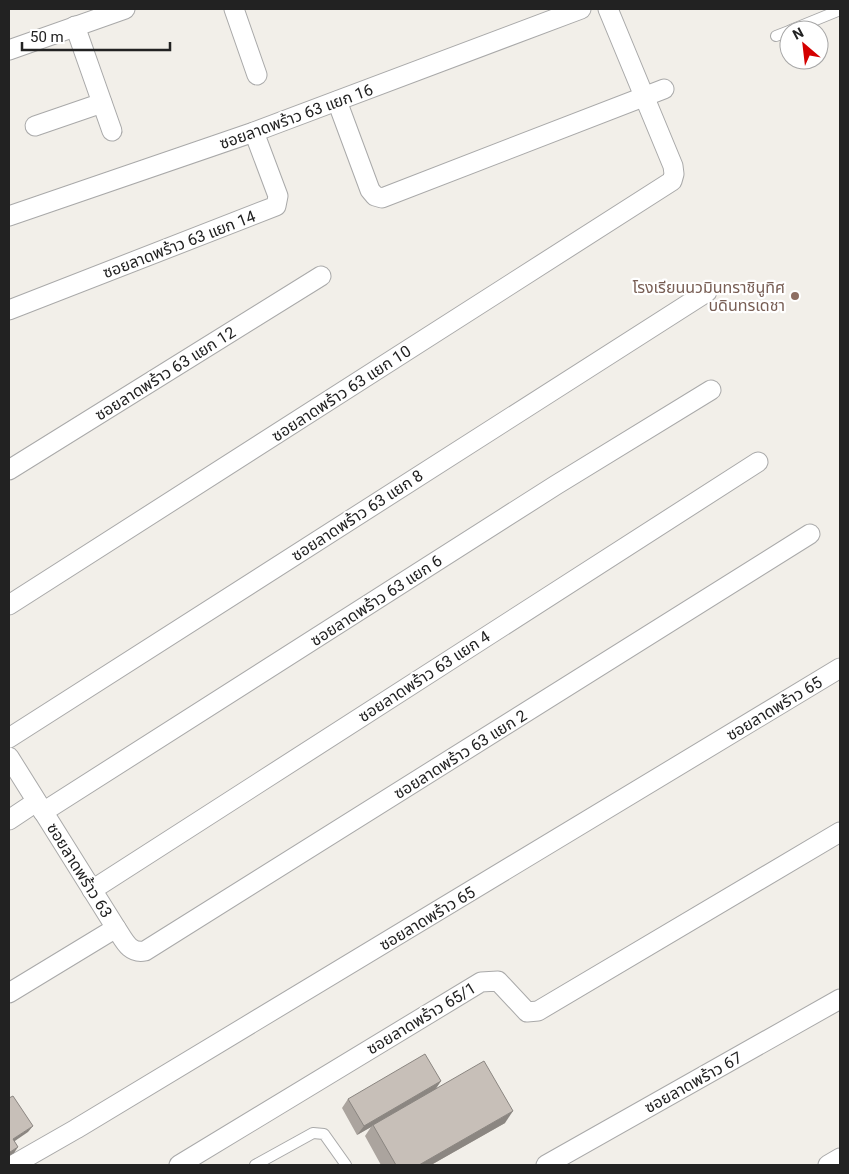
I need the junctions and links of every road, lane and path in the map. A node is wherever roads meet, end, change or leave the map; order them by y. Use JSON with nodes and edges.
{"nodes":[{"id":1,"x":125,"y":9,"type":"edge"},
{"id":2,"x":234,"y":9,"type":"edge"},
{"id":3,"x":582,"y":9,"type":"edge"},
{"id":4,"x":608,"y":9,"type":"edge"},
{"id":5,"x":840,"y":10,"type":"edge"},
{"id":6,"x":815,"y":20,"type":"edge"},
{"id":7,"x":75,"y":26,"type":"junction"},
{"id":8,"x":779,"y":35,"type":"edge"},
{"id":9,"x":776,"y":36,"type":"dead end"},
{"id":10,"x":9,"y":50,"type":"edge"},
{"id":11,"x":257,"y":75,"type":"dead end"},
{"id":12,"x":664,"y":89,"type":"dead end"},
{"id":13,"x":644,"y":97,"type":"junction"},
{"id":14,"x":337,"y":101,"type":"junction"},
{"id":15,"x":102,"y":102,"type":"junction"},
{"id":16,"x":35,"y":126,"type":"dead end"},
{"id":17,"x":112,"y":131,"type":"dead end"},
{"id":18,"x":254,"y":132,"type":"junction"},
{"id":19,"x":9,"y":216,"type":"edge"},
{"id":20,"x":321,"y":276,"type":"dead end"},
{"id":21,"x":707,"y":292,"type":"dead end"},
{"id":22,"x":9,"y":310,"type":"edge"},
{"id":23,"x":710,"y":390,"type":"dead end"},
{"id":24,"x":758,"y":462,"type":"dead end"},
{"id":25,"x":9,"y":470,"type":"edge"},
{"id":26,"x":810,"y":534,"type":"dead end"},
{"id":27,"x":9,"y":605,"type":"edge"},
{"id":28,"x":840,"y":668,"type":"edge"},
{"id":29,"x":9,"y":738,"type":"edge"},
{"id":30,"x":9,"y":758,"type":"edge"},
{"id":31,"x":40,"y":807,"type":"junction"},
{"id":32,"x":9,"y":820,"type":"edge"},
{"id":33,"x":840,"y":832,"type":"edge"},
{"id":34,"x":92,"y":890,"type":"junction"},
{"id":35,"x":116,"y":928,"type":"junction"},
{"id":36,"x":9,"y":993,"type":"edge"},
{"id":37,"x":840,"y":998,"type":"edge"},
{"id":38,"x":840,"y":1158,"type":"edge"},
{"id":39,"x":13,"y":1165,"type":"edge"},
{"id":40,"x":179,"y":1165,"type":"edge"},
{"id":41,"x":255,"y":1165,"type":"edge"},
{"id":42,"x":346,"y":1165,"type":"edge"},
{"id":43,"x":546,"y":1165,"type":"edge"},
{"id":44,"x":828,"y":1165,"type":"edge"}],
"edges":[{"from":1,"to":7,"type":"street"},
{"from":2,"to":11,"type":"street"},
{"from":3,"to":14,"type":"street","name":"ซอยลาดพร้าว 63 แยก 16"},
{"from":4,"to":13,"type":"street"},
{"from":5,"to":6,"type":"lane"},
{"from":7,"to":10,"type":"street"},
{"from":7,"to":15,"type":"street"},
{"from":8,"to":9,"type":"lane"},
{"from":12,"to":13,"type":"street"},
{"from":13,"to":14,"type":"street"},
{"from":13,"to":27,"type":"street","name":"ซอยลาดพร้าว 63 แยก 10"},
{"from":14,"to":18,"type":"street","name":"ซอยลาดพร้าว 63 แยก 16"},
{"from":15,"to":16,"type":"street"},
{"from":15,"to":17,"type":"street"},
{"from":18,"to":19,"type":"street","name":"ซอยลาดพร้าว 63 แยก 16"},
{"from":18,"to":22,"type":"street","name":"ซอยลาดพร้าว 63 แยก 14"},
{"from":20,"to":25,"type":"street","name":"ซอยลาดพร้าว 63 แยก 12"},
{"from":21,"to":29,"type":"street","name":"ซอยลาดพร้าว 63 แยก 8"},
{"from":23,"to":31,"type":"street","name":"ซอยลาดพร้าว 63 แยก 6"},
{"from":24,"to":34,"type":"street","name":"ซอยลาดพร้าว 63 แยก 4"},
{"from":26,"to":35,"type":"street","name":"ซอยลาดพร้าว 63 แยก 2"},
{"from":28,"to":39,"type":"street","name":"ซอยลาดพร้าว 65"},
{"from":30,"to":31,"type":"street","name":"ซอยลาดพร้าว 63"},
{"from":31,"to":32,"type":"street","name":"ซอยลาดพร้าว 63 แยก 6"},
{"from":31,"to":34,"type":"street","name":"ซอยลาดพร้าว 63"},
{"from":33,"to":40,"type":"street","name":"ซอยลาดพร้าว 65/1"},
{"from":34,"to":35,"type":"street","name":"ซอยลาดพร้าว 63"},
{"from":35,"to":36,"type":"street","name":"ซอยลาดพร้าว 63"},
{"from":37,"to":43,"type":"street","name":"ซอยลาดพร้าว 67"},
{"from":38,"to":44,"type":"street"},
{"from":41,"to":42,"type":"lane"}]}
